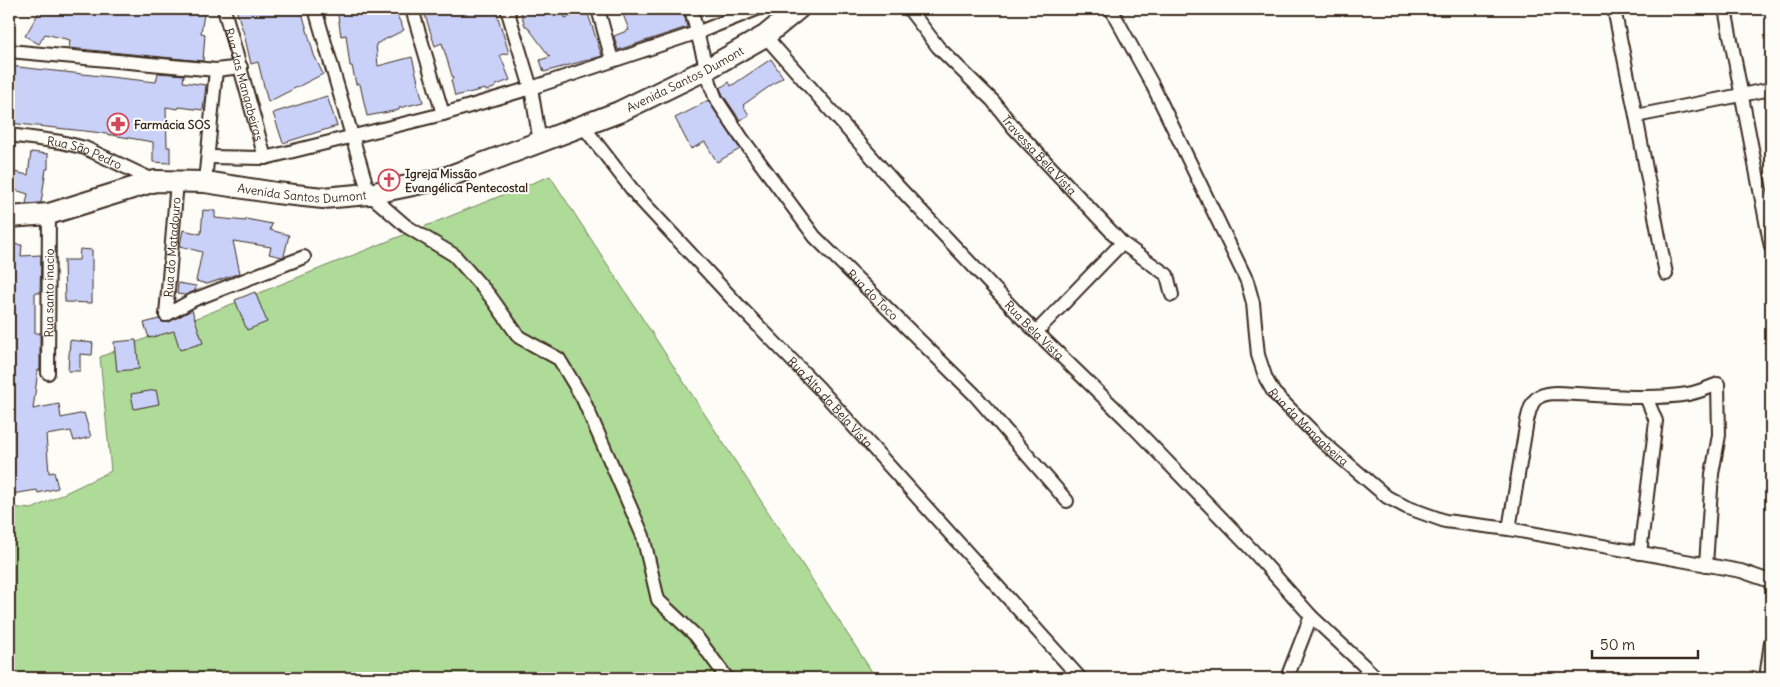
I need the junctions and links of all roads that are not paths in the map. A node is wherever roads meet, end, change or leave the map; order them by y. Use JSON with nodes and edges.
{"nodes":[{"id":1,"x":224,"y":9,"type":"edge"},
{"id":2,"x":315,"y":9,"type":"edge"},
{"id":3,"x":412,"y":9,"type":"edge"},
{"id":4,"x":508,"y":9,"type":"edge"},
{"id":5,"x":598,"y":9,"type":"edge"},
{"id":6,"x":692,"y":9,"type":"edge"},
{"id":7,"x":757,"y":9,"type":"edge"},
{"id":8,"x":797,"y":9,"type":"edge"},
{"id":9,"x":909,"y":9,"type":"edge"},
{"id":10,"x":1111,"y":9,"type":"edge"},
{"id":11,"x":1614,"y":9,"type":"edge"},
{"id":12,"x":1725,"y":9,"type":"edge"},
{"id":13,"x":699,"y":32,"type":"junction"},
{"id":14,"x":765,"y":36,"type":"junction"},
{"id":15,"x":9,"y":51,"type":"edge"},
{"id":16,"x":612,"y":60,"type":"junction"},
{"id":17,"x":241,"y":67,"type":"junction"},
{"id":18,"x":707,"y":69,"type":"junction"},
{"id":19,"x":216,"y":70,"type":"junction"},
{"id":20,"x":531,"y":88,"type":"junction"},
{"id":21,"x":1771,"y":89,"type":"edge"},
{"id":22,"x":1742,"y":96,"type":"junction"},
{"id":23,"x":443,"y":114,"type":"junction"},
{"id":24,"x":1636,"y":116,"type":"junction"},
{"id":25,"x":583,"y":126,"type":"junction"},
{"id":26,"x":9,"y":135,"type":"edge"},
{"id":27,"x":351,"y":136,"type":"junction"},
{"id":28,"x":540,"y":142,"type":"junction"},
{"id":29,"x":208,"y":157,"type":"junction"},
{"id":30,"x":265,"y":158,"type":"junction"},
{"id":31,"x":155,"y":181,"type":"junction"},
{"id":32,"x":177,"y":181,"type":"junction"},
{"id":33,"x":205,"y":182,"type":"junction"},
{"id":34,"x":369,"y":194,"type":"junction"},
{"id":35,"x":49,"y":214,"type":"junction"},
{"id":36,"x":9,"y":217,"type":"edge"},
{"id":37,"x":1122,"y":243,"type":"junction"},
{"id":38,"x":1771,"y":247,"type":"edge"},
{"id":39,"x":304,"y":257,"type":"dead end"},
{"id":40,"x":1666,"y":274,"type":"dead end"},
{"id":41,"x":1172,"y":296,"type":"dead end"},
{"id":42,"x":1036,"y":332,"type":"junction"},
{"id":43,"x":48,"y":373,"type":"dead end"},
{"id":44,"x":1646,"y":397,"type":"junction"},
{"id":45,"x":1067,"y":501,"type":"dead end"},
{"id":46,"x":1509,"y":529,"type":"junction"},
{"id":47,"x":1640,"y":553,"type":"junction"},
{"id":48,"x":1706,"y":565,"type":"junction"},
{"id":49,"x":1771,"y":584,"type":"edge"},
{"id":50,"x":1311,"y":616,"type":"junction"},
{"id":51,"x":1771,"y":642,"type":"edge"},
{"id":52,"x":728,"y":678,"type":"edge"},
{"id":53,"x":1080,"y":678,"type":"edge"},
{"id":54,"x":1287,"y":678,"type":"edge"},
{"id":55,"x":1377,"y":678,"type":"edge"},
{"id":56,"x":1766,"y":678,"type":"edge"}],
"edges":[{"from":1,"to":17,"type":"street","name":"Rua das Mangabeiras"},
{"from":2,"to":27,"type":"street"},
{"from":3,"to":23,"type":"street"},
{"from":4,"to":20,"type":"street"},
{"from":5,"to":16,"type":"street"},
{"from":6,"to":13,"type":"street","name":"Rua do Toco"},
{"from":7,"to":13,"type":"street"},
{"from":8,"to":14,"type":"main road","name":"Avenida Santos Dumont"},
{"from":9,"to":37,"type":"street","name":"Travessa Bela Vista"},
{"from":10,"to":46,"type":"street","name":"Rua da Mangabeira"},
{"from":11,"to":24,"type":"street"},
{"from":12,"to":22,"type":"street"},
{"from":13,"to":16,"type":"street"},
{"from":13,"to":18,"type":"street","name":"Rua do Toco"},
{"from":14,"to":18,"type":"main road","name":"Avenida Santos Dumont"},
{"from":14,"to":42,"type":"street","name":"Rua Bela Vista"},
{"from":15,"to":19,"type":"street"},
{"from":16,"to":20,"type":"street"},
{"from":17,"to":19,"type":"street"},
{"from":17,"to":30,"type":"street","name":"Rua das Mangabeiras"},
{"from":18,"to":25,"type":"main road","name":"Avenida Santos Dumont"},
{"from":18,"to":45,"type":"street","name":"Rua do Toco"},
{"from":19,"to":29,"type":"street"},
{"from":20,"to":23,"type":"street"},
{"from":20,"to":28,"type":"street"},
{"from":21,"to":22,"type":"street"},
{"from":22,"to":24,"type":"street"},
{"from":22,"to":38,"type":"street"},
{"from":23,"to":27,"type":"street"},
{"from":24,"to":40,"type":"street"},
{"from":25,"to":28,"type":"main road","name":"Avenida Santos Dumont"},
{"from":25,"to":53,"type":"street","name":"Rua Alto da Bela Vista"},
{"from":26,"to":31,"type":"street","name":"Rua São Pedro"},
{"from":27,"to":30,"type":"street"},
{"from":27,"to":34,"type":"street"},
{"from":28,"to":34,"type":"main road","name":"Avenida Santos Dumont"},
{"from":29,"to":30,"type":"street"},
{"from":29,"to":33,"type":"street"},
{"from":31,"to":32,"type":"main road","name":"Avenida Santos Dumont"},
{"from":31,"to":35,"type":"main road","name":"Avenida Santos Dumont"},
{"from":32,"to":33,"type":"main road","name":"Avenida Santos Dumont"},
{"from":32,"to":39,"type":"street","name":"Rua do Matadouro"},
{"from":33,"to":34,"type":"main road","name":"Avenida Santos Dumont"},
{"from":34,"to":52,"type":"street"},
{"from":35,"to":36,"type":"main road","name":"Avenida Santos Dumont"},
{"from":35,"to":43,"type":"street","name":"Rua santo inacio"},
{"from":37,"to":41,"type":"street","name":"Travessa Bela Vista"},
{"from":37,"to":42,"type":"street"},
{"from":42,"to":50,"type":"street","name":"Rua Bela Vista"},
{"from":44,"to":46,"type":"street"},
{"from":44,"to":47,"type":"street"},
{"from":44,"to":48,"type":"street"},
{"from":46,"to":47,"type":"street","name":"Rua da Mangabeira"},
{"from":47,"to":48,"type":"street","name":"Rua da Mangabeira"},
{"from":48,"to":49,"type":"street","name":"Rua da Mangabeira"},
{"from":50,"to":54,"type":"street"},
{"from":50,"to":55,"type":"street","name":"Rua Bela Vista"},
{"from":51,"to":56,"type":"street"}]}
